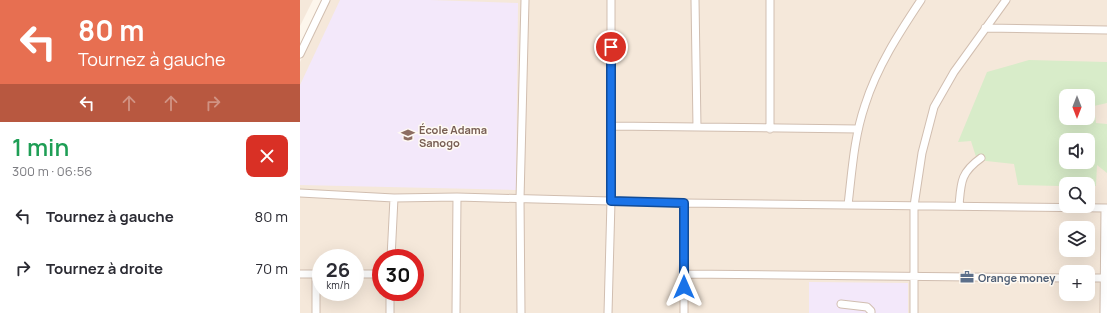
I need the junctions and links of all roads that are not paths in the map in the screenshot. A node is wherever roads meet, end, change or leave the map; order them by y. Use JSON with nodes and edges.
{"nodes":[{"id":1,"x":326,"y":0,"type":"edge"},
{"id":2,"x":525,"y":0,"type":"edge"},
{"id":3,"x":611,"y":0,"type":"edge"},
{"id":4,"x":695,"y":0,"type":"edge"},
{"id":5,"x":770,"y":0,"type":"edge"},
{"id":6,"x":921,"y":0,"type":"edge"},
{"id":7,"x":1006,"y":0,"type":"edge"},
{"id":8,"x":984,"y":28,"type":"junction"},
{"id":9,"x":1107,"y":30,"type":"edge"},
{"id":10,"x":300,"y":54,"type":"edge"},
{"id":11,"x":611,"y":126,"type":"junction"},
{"id":12,"x":697,"y":126,"type":"junction"},
{"id":13,"x":770,"y":129,"type":"junction"},
{"id":14,"x":858,"y":129,"type":"junction"},
{"id":15,"x":981,"y":158,"type":"dead end"},
{"id":16,"x":300,"y":193,"type":"edge"},
{"id":17,"x":457,"y":197,"type":"junction"},
{"id":18,"x":394,"y":198,"type":"junction"},
{"id":19,"x":520,"y":199,"type":"junction"},
{"id":20,"x":611,"y":201,"type":"junction"},
{"id":21,"x":684,"y":203,"type":"junction"},
{"id":22,"x":848,"y":205,"type":"junction"},
{"id":23,"x":914,"y":206,"type":"junction"},
{"id":24,"x":959,"y":206,"type":"junction"},
{"id":25,"x":1106,"y":208,"type":"edge"},
{"id":26,"x":391,"y":249,"type":"edge"},
{"id":27,"x":300,"y":274,"type":"edge"},
{"id":28,"x":312,"y":274,"type":"edge"},
{"id":29,"x":684,"y":274,"type":"junction"},
{"id":30,"x":914,"y":275,"type":"junction"},
{"id":31,"x":1059,"y":278,"type":"edge"},
{"id":32,"x":1095,"y":278,"type":"edge"},
{"id":33,"x":1106,"y":278,"type":"edge"},
{"id":34,"x":317,"y":301,"type":"edge"},
{"id":35,"x":390,"y":301,"type":"edge"},
{"id":36,"x":841,"y":304,"type":"dead end"},
{"id":37,"x":316,"y":313,"type":"edge"},
{"id":38,"x":390,"y":313,"type":"edge"},
{"id":39,"x":456,"y":313,"type":"edge"},
{"id":40,"x":520,"y":313,"type":"edge"},
{"id":41,"x":608,"y":313,"type":"edge"},
{"id":42,"x":684,"y":313,"type":"edge"},
{"id":43,"x":871,"y":313,"type":"edge"},
{"id":44,"x":914,"y":313,"type":"edge"},
{"id":45,"x":1104,"y":313,"type":"edge"}],
"edges":[{"from":1,"to":10,"type":"street"},
{"from":2,"to":19,"type":"street"},
{"from":3,"to":11,"type":"street"},
{"from":4,"to":12,"type":"street"},
{"from":5,"to":13,"type":"street"},
{"from":6,"to":14,"type":"street"},
{"from":7,"to":8,"type":"street"},
{"from":8,"to":9,"type":"street"},
{"from":8,"to":23,"type":"street"},
{"from":11,"to":12,"type":"street"},
{"from":11,"to":20,"type":"street"},
{"from":12,"to":13,"type":"street"},
{"from":13,"to":14,"type":"street"},
{"from":14,"to":22,"type":"street"},
{"from":15,"to":24,"type":"street"},
{"from":16,"to":18,"type":"street"},
{"from":17,"to":18,"type":"street"},
{"from":17,"to":19,"type":"street"},
{"from":17,"to":39,"type":"street"},
{"from":18,"to":26,"type":"street"},
{"from":19,"to":20,"type":"street"},
{"from":19,"to":40,"type":"street"},
{"from":20,"to":21,"type":"street"},
{"from":20,"to":41,"type":"street"},
{"from":21,"to":22,"type":"street"},
{"from":21,"to":29,"type":"street"},
{"from":22,"to":23,"type":"street"},
{"from":23,"to":24,"type":"street"},
{"from":23,"to":30,"type":"street"},
{"from":24,"to":25,"type":"street"},
{"from":25,"to":33,"type":"street"},
{"from":27,"to":28,"type":"street"},
{"from":29,"to":30,"type":"street"},
{"from":29,"to":42,"type":"street"},
{"from":30,"to":31,"type":"street"},
{"from":30,"to":44,"type":"street"},
{"from":32,"to":33,"type":"street"},
{"from":33,"to":45,"type":"street"},
{"from":34,"to":37,"type":"street"},
{"from":35,"to":38,"type":"street"},
{"from":36,"to":43,"type":"street"}]}
